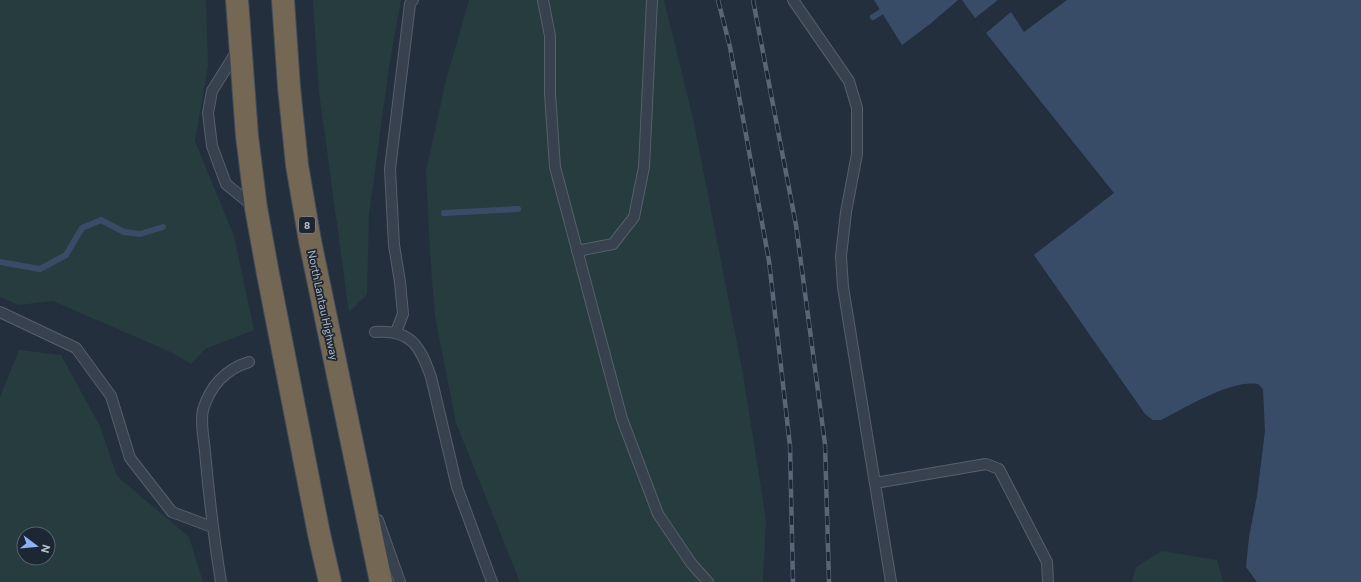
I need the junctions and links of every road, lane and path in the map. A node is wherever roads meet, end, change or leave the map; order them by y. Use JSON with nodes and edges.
{"nodes":[{"id":1,"x":237,"y":0,"type":"edge"},
{"id":2,"x":283,"y":0,"type":"edge"},
{"id":3,"x":413,"y":0,"type":"edge"},
{"id":4,"x":543,"y":0,"type":"edge"},
{"id":5,"x":652,"y":0,"type":"edge"},
{"id":6,"x":793,"y":0,"type":"edge"},
{"id":7,"x":240,"y":47,"type":"junction"},
{"id":8,"x":256,"y":208,"type":"junction"},
{"id":9,"x":577,"y":251,"type":"junction"},
{"id":10,"x":0,"y":312,"type":"edge"},
{"id":11,"x":375,"y":332,"type":"dead end"},
{"id":12,"x":396,"y":332,"type":"junction"},
{"id":13,"x":249,"y":362,"type":"dead end"},
{"id":14,"x":352,"y":446,"type":"junction"},
{"id":15,"x":875,"y":483,"type":"junction"},
{"id":16,"x":212,"y":527,"type":"junction"},
{"id":17,"x":318,"y":534,"type":"junction"},
{"id":18,"x":221,"y":582,"type":"edge"},
{"id":19,"x":322,"y":582,"type":"edge"},
{"id":20,"x":330,"y":582,"type":"edge"},
{"id":21,"x":381,"y":582,"type":"edge"},
{"id":22,"x":400,"y":582,"type":"edge"},
{"id":23,"x":492,"y":582,"type":"edge"},
{"id":24,"x":708,"y":582,"type":"edge"},
{"id":25,"x":891,"y":582,"type":"edge"},
{"id":26,"x":1048,"y":582,"type":"edge"}],
"edges":[{"from":1,"to":7,"type":"highway"},
{"from":2,"to":14,"type":"highway","name":"North Lantau Highway","number":"8"},
{"from":3,"to":12,"type":"lane"},
{"from":4,"to":9,"type":"lane"},
{"from":5,"to":9,"type":"lane"},
{"from":6,"to":15,"type":"lane"},
{"from":7,"to":8,"type":"highway"},
{"from":7,"to":8,"type":"lane"},
{"from":8,"to":17,"type":"highway"},
{"from":9,"to":24,"type":"lane"},
{"from":10,"to":16,"type":"lane"},
{"from":11,"to":12,"type":"lane"},
{"from":12,"to":23,"type":"lane"},
{"from":13,"to":16,"type":"lane"},
{"from":14,"to":21,"type":"highway","name":"North Lantau Highway","number":"8"},
{"from":14,"to":22,"type":"lane"},
{"from":15,"to":25,"type":"lane"},
{"from":15,"to":26,"type":"lane"},
{"from":16,"to":18,"type":"lane"},
{"from":17,"to":19,"type":"lane"},
{"from":17,"to":20,"type":"highway"}]}
